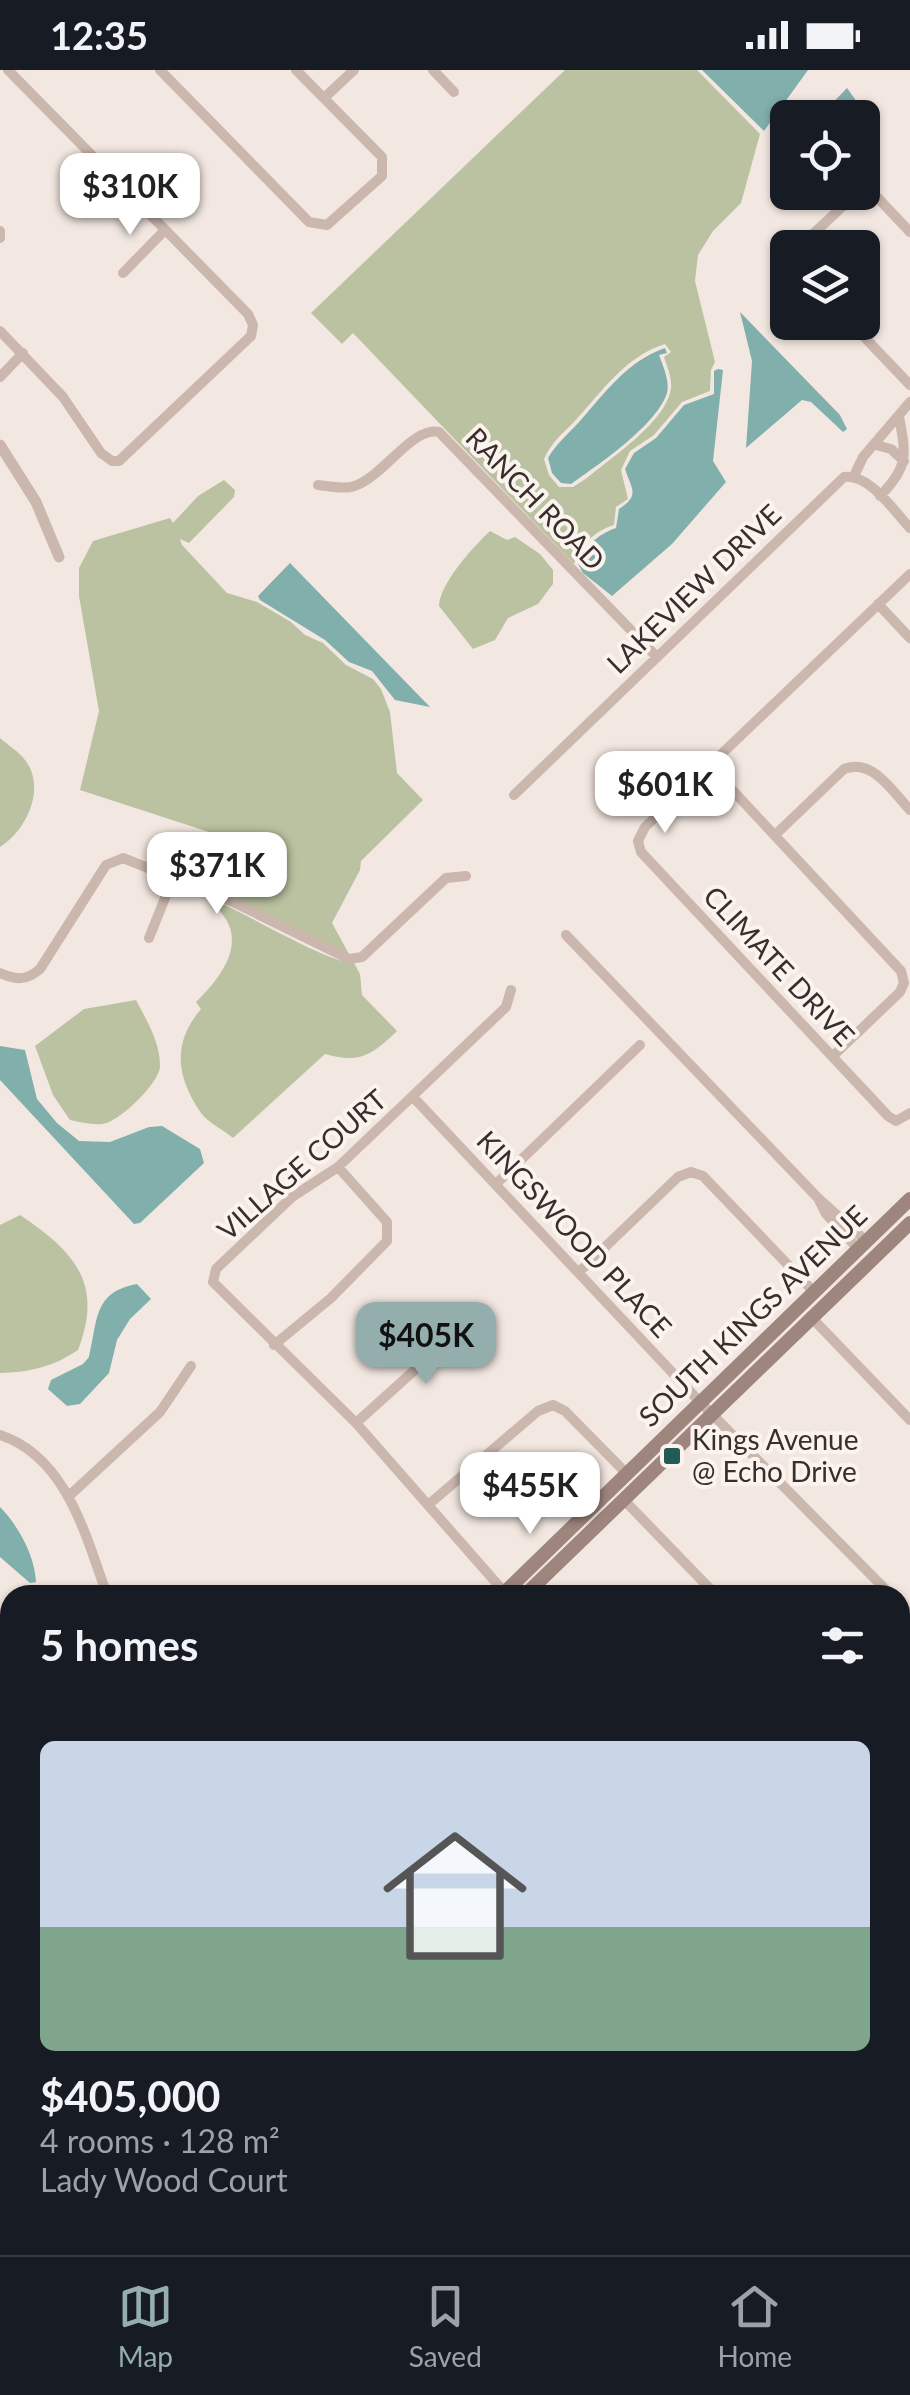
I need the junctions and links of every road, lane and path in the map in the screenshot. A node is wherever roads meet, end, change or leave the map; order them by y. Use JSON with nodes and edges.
{"nodes":[{"id":1,"x":8,"y":70,"type":"edge"},
{"id":2,"x":160,"y":70,"type":"edge"},
{"id":3,"x":296,"y":70,"type":"edge"},
{"id":4,"x":354,"y":70,"type":"edge"},
{"id":5,"x":433,"y":70,"type":"edge"},
{"id":6,"x":454,"y":92,"type":"dead end"},
{"id":7,"x":324,"y":98,"type":"junction"},
{"id":8,"x":880,"y":200,"type":"edge"},
{"id":9,"x":840,"y":210,"type":"edge"},
{"id":10,"x":166,"y":230,"type":"junction"},
{"id":11,"x":818,"y":230,"type":"edge"},
{"id":12,"x":910,"y":232,"type":"edge"},
{"id":13,"x":122,"y":273,"type":"dead end"},
{"id":14,"x":0,"y":331,"type":"edge"},
{"id":15,"x":867,"y":340,"type":"edge"},
{"id":16,"x":23,"y":353,"type":"junction"},
{"id":17,"x":0,"y":377,"type":"edge"},
{"id":18,"x":910,"y":385,"type":"edge"},
{"id":19,"x":910,"y":402,"type":"edge"},
{"id":20,"x":899,"y":416,"type":"junction"},
{"id":21,"x":0,"y":445,"type":"edge"},
{"id":22,"x":876,"y":446,"type":"junction"},
{"id":23,"x":904,"y":462,"type":"junction"},
{"id":24,"x":854,"y":476,"type":"junction"},
{"id":25,"x":318,"y":485,"type":"dead end"},
{"id":26,"x":880,"y":496,"type":"junction"},
{"id":27,"x":910,"y":528,"type":"edge"},
{"id":28,"x":58,"y":557,"type":"dead end"},
{"id":29,"x":910,"y":574,"type":"edge"},
{"id":30,"x":878,"y":604,"type":"junction"},
{"id":31,"x":910,"y":638,"type":"edge"},
{"id":32,"x":656,"y":656,"type":"junction"},
{"id":33,"x":709,"y":765,"type":"junction"},
{"id":34,"x":514,"y":795,"type":"dead end"},
{"id":35,"x":910,"y":810,"type":"edge"},
{"id":36,"x":776,"y":835,"type":"junction"},
{"id":37,"x":466,"y":876,"type":"dead end"},
{"id":38,"x":173,"y":878,"type":"junction"},
{"id":39,"x":566,"y":934,"type":"dead end"},
{"id":40,"x":149,"y":938,"type":"dead end"},
{"id":41,"x":0,"y":973,"type":"edge"},
{"id":42,"x":511,"y":990,"type":"dead end"},
{"id":43,"x":640,"y":1045,"type":"dead end"},
{"id":44,"x":832,"y":1056,"type":"junction"},
{"id":45,"x":414,"y":1098,"type":"junction"},
{"id":46,"x":910,"y":1113,"type":"edge"},
{"id":47,"x":338,"y":1168,"type":"junction"},
{"id":48,"x":497,"y":1183,"type":"junction"},
{"id":49,"x":910,"y":1199,"type":"edge"},
{"id":50,"x":910,"y":1223,"type":"edge"},
{"id":51,"x":862,"y":1245,"type":"junction"},
{"id":52,"x":580,"y":1271,"type":"junction"},
{"id":53,"x":814,"y":1292,"type":"junction"},
{"id":54,"x":812,"y":1318,"type":"junction"},
{"id":55,"x":469,"y":1321,"type":"dead end"},
{"id":56,"x":274,"y":1345,"type":"junction"},
{"id":57,"x":190,"y":1366,"type":"dead end"},
{"id":58,"x":700,"y":1402,"type":"junction"},
{"id":59,"x":714,"y":1412,"type":"junction"},
{"id":60,"x":910,"y":1420,"type":"edge"},
{"id":61,"x":356,"y":1423,"type":"junction"},
{"id":62,"x":0,"y":1435,"type":"edge"},
{"id":63,"x":627,"y":1474,"type":"junction"},
{"id":64,"x":70,"y":1496,"type":"junction"},
{"id":65,"x":624,"y":1500,"type":"junction"},
{"id":66,"x":428,"y":1505,"type":"junction"},
{"id":67,"x":103,"y":1585,"type":"edge"},
{"id":68,"x":496,"y":1585,"type":"edge"},
{"id":69,"x":530,"y":1585,"type":"edge"},
{"id":70,"x":531,"y":1585,"type":"edge"},
{"id":71,"x":706,"y":1585,"type":"edge"},
{"id":72,"x":882,"y":1585,"type":"edge"}],
"edges":[{"from":1,"to":10,"type":"street"},
{"from":2,"to":7,"type":"street"},
{"from":3,"to":7,"type":"street"},
{"from":4,"to":7,"type":"street"},
{"from":5,"to":6,"type":"street"},
{"from":8,"to":12,"type":"street"},
{"from":9,"to":11,"type":"street"},
{"from":10,"to":13,"type":"street"},
{"from":10,"to":16,"type":"street"},
{"from":14,"to":16,"type":"street"},
{"from":15,"to":18,"type":"street"},
{"from":16,"to":17,"type":"street"},
{"from":19,"to":20,"type":"street","name":"LAKEVIEW DRIVE"},
{"from":20,"to":22,"type":"street","name":"LAKEVIEW DRIVE"},
{"from":20,"to":23,"type":"street"},
{"from":21,"to":28,"type":"street"},
{"from":22,"to":23,"type":"street"},
{"from":22,"to":24,"type":"street","name":"LAKEVIEW DRIVE"},
{"from":23,"to":26,"type":"street"},
{"from":24,"to":26,"type":"street"},
{"from":24,"to":32,"type":"street","name":"LAKEVIEW DRIVE"},
{"from":25,"to":32,"type":"street","name":"RANCH ROAD"},
{"from":26,"to":27,"type":"street"},
{"from":29,"to":30,"type":"street","name":"CLIMATE DRIVE"},
{"from":30,"to":31,"type":"street"},
{"from":30,"to":33,"type":"street","name":"CLIMATE DRIVE"},
{"from":32,"to":34,"type":"street","name":"LAKEVIEW DRIVE"},
{"from":33,"to":36,"type":"street"},
{"from":33,"to":44,"type":"street","name":"CLIMATE DRIVE"},
{"from":35,"to":36,"type":"street"},
{"from":36,"to":44,"type":"street"},
{"from":37,"to":38,"type":"street"},
{"from":38,"to":40,"type":"street"},
{"from":38,"to":41,"type":"street"},
{"from":39,"to":51,"type":"street"},
{"from":42,"to":45,"type":"street","name":"VILLAGE COURT"},
{"from":43,"to":48,"type":"street"},
{"from":44,"to":46,"type":"street","name":"CLIMATE DRIVE"},
{"from":45,"to":47,"type":"street","name":"VILLAGE COURT"},
{"from":45,"to":48,"type":"street","name":"KINGSWOOD PLACE"},
{"from":47,"to":56,"type":"street"},
{"from":47,"to":56,"type":"street","name":"VILLAGE COURT"},
{"from":48,"to":52,"type":"street","name":"KINGSWOOD PLACE"},
{"from":49,"to":51,"type":"main road","name":"SOUTH KINGS AVENUE"},
{"from":50,"to":54,"type":"main road","name":"SOUTH KINGS AVENUE"},
{"from":51,"to":53,"type":"main road","name":"SOUTH KINGS AVENUE"},
{"from":52,"to":53,"type":"street"},
{"from":52,"to":58,"type":"street","name":"KINGSWOOD PLACE"},
{"from":53,"to":58,"type":"main road","name":"SOUTH KINGS AVENUE"},
{"from":54,"to":59,"type":"main road","name":"SOUTH KINGS AVENUE"},
{"from":54,"to":60,"type":"street"},
{"from":55,"to":61,"type":"street"},
{"from":56,"to":61,"type":"street","name":"VILLAGE COURT"},
{"from":57,"to":64,"type":"street"},
{"from":58,"to":59,"type":"street","name":"KINGSWOOD PLACE"},
{"from":58,"to":63,"type":"main road","name":"SOUTH KINGS AVENUE"},
{"from":59,"to":65,"type":"main road","name":"SOUTH KINGS AVENUE"},
{"from":59,"to":72,"type":"street","name":"KINGSWOOD PLACE"},
{"from":61,"to":66,"type":"street","name":"VILLAGE COURT"},
{"from":62,"to":64,"type":"street"},
{"from":63,"to":66,"type":"street"},
{"from":63,"to":69,"type":"main road","name":"SOUTH KINGS AVENUE"},
{"from":64,"to":67,"type":"street"},
{"from":65,"to":70,"type":"main road","name":"SOUTH KINGS AVENUE"},
{"from":65,"to":71,"type":"street"},
{"from":66,"to":68,"type":"street","name":"VILLAGE COURT"}]}
